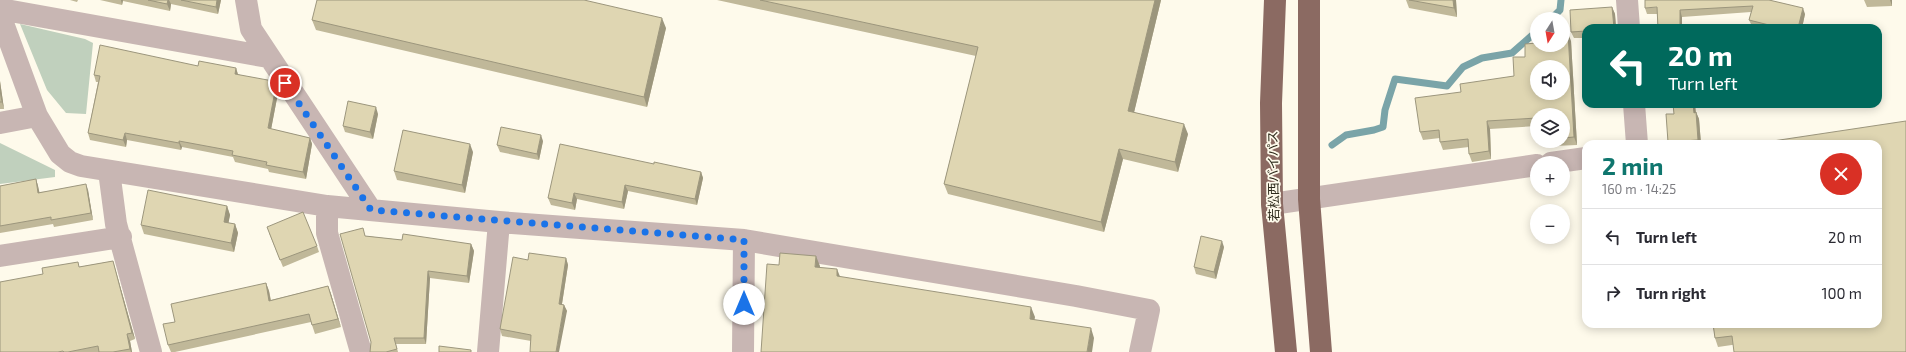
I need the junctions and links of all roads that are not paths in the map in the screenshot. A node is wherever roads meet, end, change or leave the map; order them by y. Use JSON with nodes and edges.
{"nodes":[{"id":1,"x":246,"y":0,"type":"edge"},
{"id":2,"x":1275,"y":0,"type":"edge"},
{"id":3,"x":1309,"y":0,"type":"edge"},
{"id":4,"x":1627,"y":0,"type":"edge"},
{"id":5,"x":0,"y":9,"type":"edge"},
{"id":6,"x":0,"y":15,"type":"edge"},
{"id":7,"x":1629,"y":24,"type":"edge"},
{"id":8,"x":268,"y":57,"type":"junction"},
{"id":9,"x":1634,"y":108,"type":"edge"},
{"id":10,"x":37,"y":116,"type":"junction"},
{"id":11,"x":0,"y":123,"type":"edge"},
{"id":12,"x":1637,"y":140,"type":"edge"},
{"id":13,"x":1582,"y":159,"type":"edge"},
{"id":14,"x":1570,"y":160,"type":"edge"},
{"id":15,"x":1530,"y":166,"type":"edge"},
{"id":16,"x":109,"y":171,"type":"junction"},
{"id":17,"x":1309,"y":199,"type":"junction"},
{"id":18,"x":1272,"y":204,"type":"junction"},
{"id":19,"x":327,"y":206,"type":"junction"},
{"id":20,"x":371,"y":210,"type":"junction"},
{"id":21,"x":499,"y":222,"type":"junction"},
{"id":22,"x":121,"y":237,"type":"junction"},
{"id":23,"x":744,"y":240,"type":"junction"},
{"id":24,"x":0,"y":256,"type":"edge"},
{"id":25,"x":151,"y":352,"type":"edge"},
{"id":26,"x":361,"y":352,"type":"edge"},
{"id":27,"x":488,"y":352,"type":"edge"},
{"id":28,"x":744,"y":352,"type":"edge"},
{"id":29,"x":1140,"y":352,"type":"edge"},
{"id":30,"x":1286,"y":352,"type":"edge"},
{"id":31,"x":1321,"y":352,"type":"edge"}],
"edges":[{"from":1,"to":8,"type":"street"},
{"from":2,"to":18,"type":"highway","name":"若松西バイパス"},
{"from":3,"to":17,"type":"highway"},
{"from":4,"to":7,"type":"street"},
{"from":5,"to":8,"type":"street"},
{"from":6,"to":10,"type":"street"},
{"from":8,"to":20,"type":"street"},
{"from":9,"to":12,"type":"street"},
{"from":10,"to":11,"type":"street"},
{"from":10,"to":16,"type":"street"},
{"from":13,"to":14,"type":"street"},
{"from":15,"to":17,"type":"street"},
{"from":16,"to":19,"type":"street"},
{"from":16,"to":22,"type":"street"},
{"from":17,"to":18,"type":"street"},
{"from":17,"to":31,"type":"highway"},
{"from":18,"to":30,"type":"highway","name":"若松西バイパス"},
{"from":19,"to":20,"type":"street"},
{"from":19,"to":26,"type":"street"},
{"from":20,"to":21,"type":"street"},
{"from":21,"to":23,"type":"street"},
{"from":21,"to":27,"type":"street"},
{"from":22,"to":24,"type":"street"},
{"from":22,"to":25,"type":"street"},
{"from":23,"to":28,"type":"street"},
{"from":23,"to":29,"type":"street"}]}
